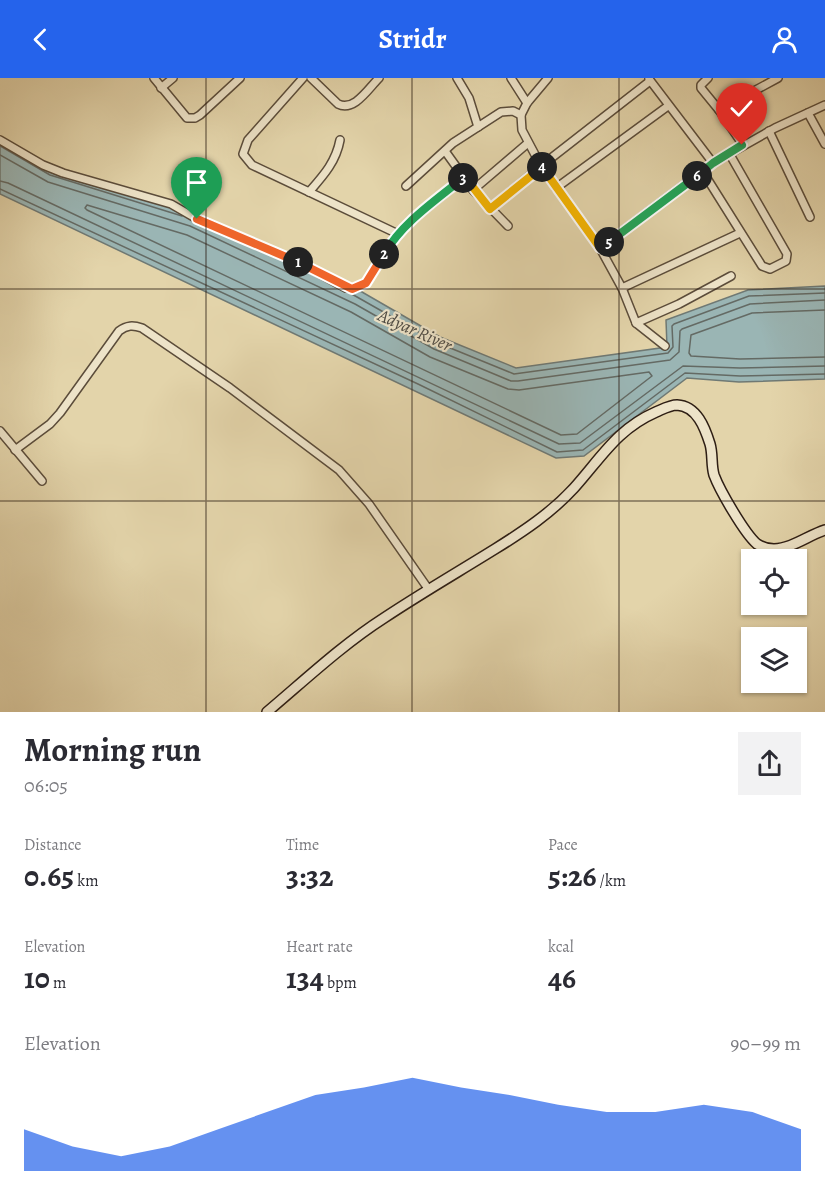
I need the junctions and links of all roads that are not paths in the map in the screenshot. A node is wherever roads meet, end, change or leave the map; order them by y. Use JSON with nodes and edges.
{"nodes":[{"id":1,"x":153,"y":78,"type":"edge"},
{"id":2,"x":173,"y":78,"type":"edge"},
{"id":3,"x":240,"y":78,"type":"edge"},
{"id":4,"x":303,"y":78,"type":"edge"},
{"id":5,"x":311,"y":78,"type":"edge"},
{"id":6,"x":379,"y":78,"type":"edge"},
{"id":7,"x":457,"y":78,"type":"edge"},
{"id":8,"x":511,"y":78,"type":"edge"},
{"id":9,"x":548,"y":78,"type":"edge"},
{"id":10,"x":708,"y":78,"type":"edge"},
{"id":11,"x":778,"y":78,"type":"edge"},
{"id":12,"x":649,"y":80,"type":"edge"},
{"id":13,"x":161,"y":88,"type":"junction"},
{"id":14,"x":527,"y":103,"type":"junction"},
{"id":15,"x":825,"y":105,"type":"edge"},
{"id":16,"x":668,"y":106,"type":"junction"},
{"id":17,"x":719,"y":110,"type":"junction"},
{"id":18,"x":808,"y":113,"type":"junction"},
{"id":19,"x":521,"y":115,"type":"junction"},
{"id":20,"x":478,"y":127,"type":"junction"},
{"id":21,"x":769,"y":131,"type":"junction"},
{"id":22,"x":0,"y":140,"type":"edge"},
{"id":23,"x":340,"y":140,"type":"dead end"},
{"id":24,"x":528,"y":143,"type":"junction"},
{"id":25,"x":825,"y":144,"type":"edge"},
{"id":26,"x":742,"y":145,"type":"junction"},
{"id":27,"x":445,"y":151,"type":"junction"},
{"id":28,"x":729,"y":153,"type":"junction"},
{"id":29,"x":713,"y":163,"type":"junction"},
{"id":30,"x":541,"y":166,"type":"junction"},
{"id":31,"x":703,"y":172,"type":"junction"},
{"id":32,"x":465,"y":177,"type":"junction"},
{"id":33,"x":406,"y":186,"type":"dead end"},
{"id":34,"x":556,"y":188,"type":"junction"},
{"id":35,"x":473,"y":190,"type":"junction"},
{"id":36,"x":309,"y":192,"type":"junction"},
{"id":37,"x":490,"y":209,"type":"junction"},
{"id":38,"x":810,"y":216,"type":"dead end"},
{"id":39,"x":508,"y":226,"type":"dead end"},
{"id":40,"x":740,"y":233,"type":"junction"},
{"id":41,"x":398,"y":234,"type":"junction"},
{"id":42,"x":600,"y":248,"type":"junction"},
{"id":43,"x":731,"y":276,"type":"dead end"},
{"id":44,"x":622,"y":288,"type":"junction"},
{"id":45,"x":636,"y":323,"type":"junction"},
{"id":46,"x":665,"y":346,"type":"dead end"},
{"id":47,"x":0,"y":432,"type":"edge"},
{"id":48,"x":15,"y":450,"type":"junction"},
{"id":49,"x":42,"y":481,"type":"dead end"},
{"id":50,"x":825,"y":530,"type":"edge"},
{"id":51,"x":429,"y":590,"type":"junction"},
{"id":52,"x":267,"y":712,"type":"edge"}],
"edges":[{"from":1,"to":13,"type":"street"},
{"from":2,"to":13,"type":"street"},
{"from":3,"to":13,"type":"street"},
{"from":4,"to":36,"type":"street"},
{"from":5,"to":6,"type":"street"},
{"from":7,"to":20,"type":"street"},
{"from":8,"to":14,"type":"street"},
{"from":9,"to":14,"type":"street"},
{"from":10,"to":17,"type":"street"},
{"from":11,"to":17,"type":"street"},
{"from":12,"to":16,"type":"street"},
{"from":12,"to":30,"type":"street"},
{"from":14,"to":19,"type":"street"},
{"from":15,"to":18,"type":"street"},
{"from":16,"to":29,"type":"street"},
{"from":16,"to":34,"type":"street"},
{"from":17,"to":26,"type":"street"},
{"from":18,"to":21,"type":"street"},
{"from":18,"to":25,"type":"street"},
{"from":19,"to":20,"type":"street"},
{"from":19,"to":24,"type":"street"},
{"from":20,"to":27,"type":"street"},
{"from":21,"to":26,"type":"street"},
{"from":21,"to":38,"type":"street"},
{"from":22,"to":41,"type":"street"},
{"from":23,"to":36,"type":"street"},
{"from":24,"to":30,"type":"street"},
{"from":24,"to":35,"type":"street"},
{"from":26,"to":28,"type":"street"},
{"from":27,"to":32,"type":"street"},
{"from":27,"to":33,"type":"street"},
{"from":28,"to":29,"type":"street"},
{"from":28,"to":40,"type":"street"},
{"from":29,"to":31,"type":"street"},
{"from":30,"to":34,"type":"street"},
{"from":30,"to":37,"type":"street"},
{"from":31,"to":40,"type":"street"},
{"from":31,"to":42,"type":"street"},
{"from":32,"to":35,"type":"street"},
{"from":32,"to":41,"type":"street"},
{"from":34,"to":42,"type":"street"},
{"from":35,"to":37,"type":"street"},
{"from":36,"to":41,"type":"street"},
{"from":37,"to":39,"type":"street"},
{"from":40,"to":44,"type":"street"},
{"from":42,"to":44,"type":"street"},
{"from":43,"to":45,"type":"street"},
{"from":44,"to":45,"type":"street"},
{"from":45,"to":46,"type":"street"},
{"from":47,"to":48,"type":"street"},
{"from":48,"to":49,"type":"street"},
{"from":48,"to":51,"type":"street"},
{"from":50,"to":51,"type":"street"},
{"from":51,"to":52,"type":"street"}]}
